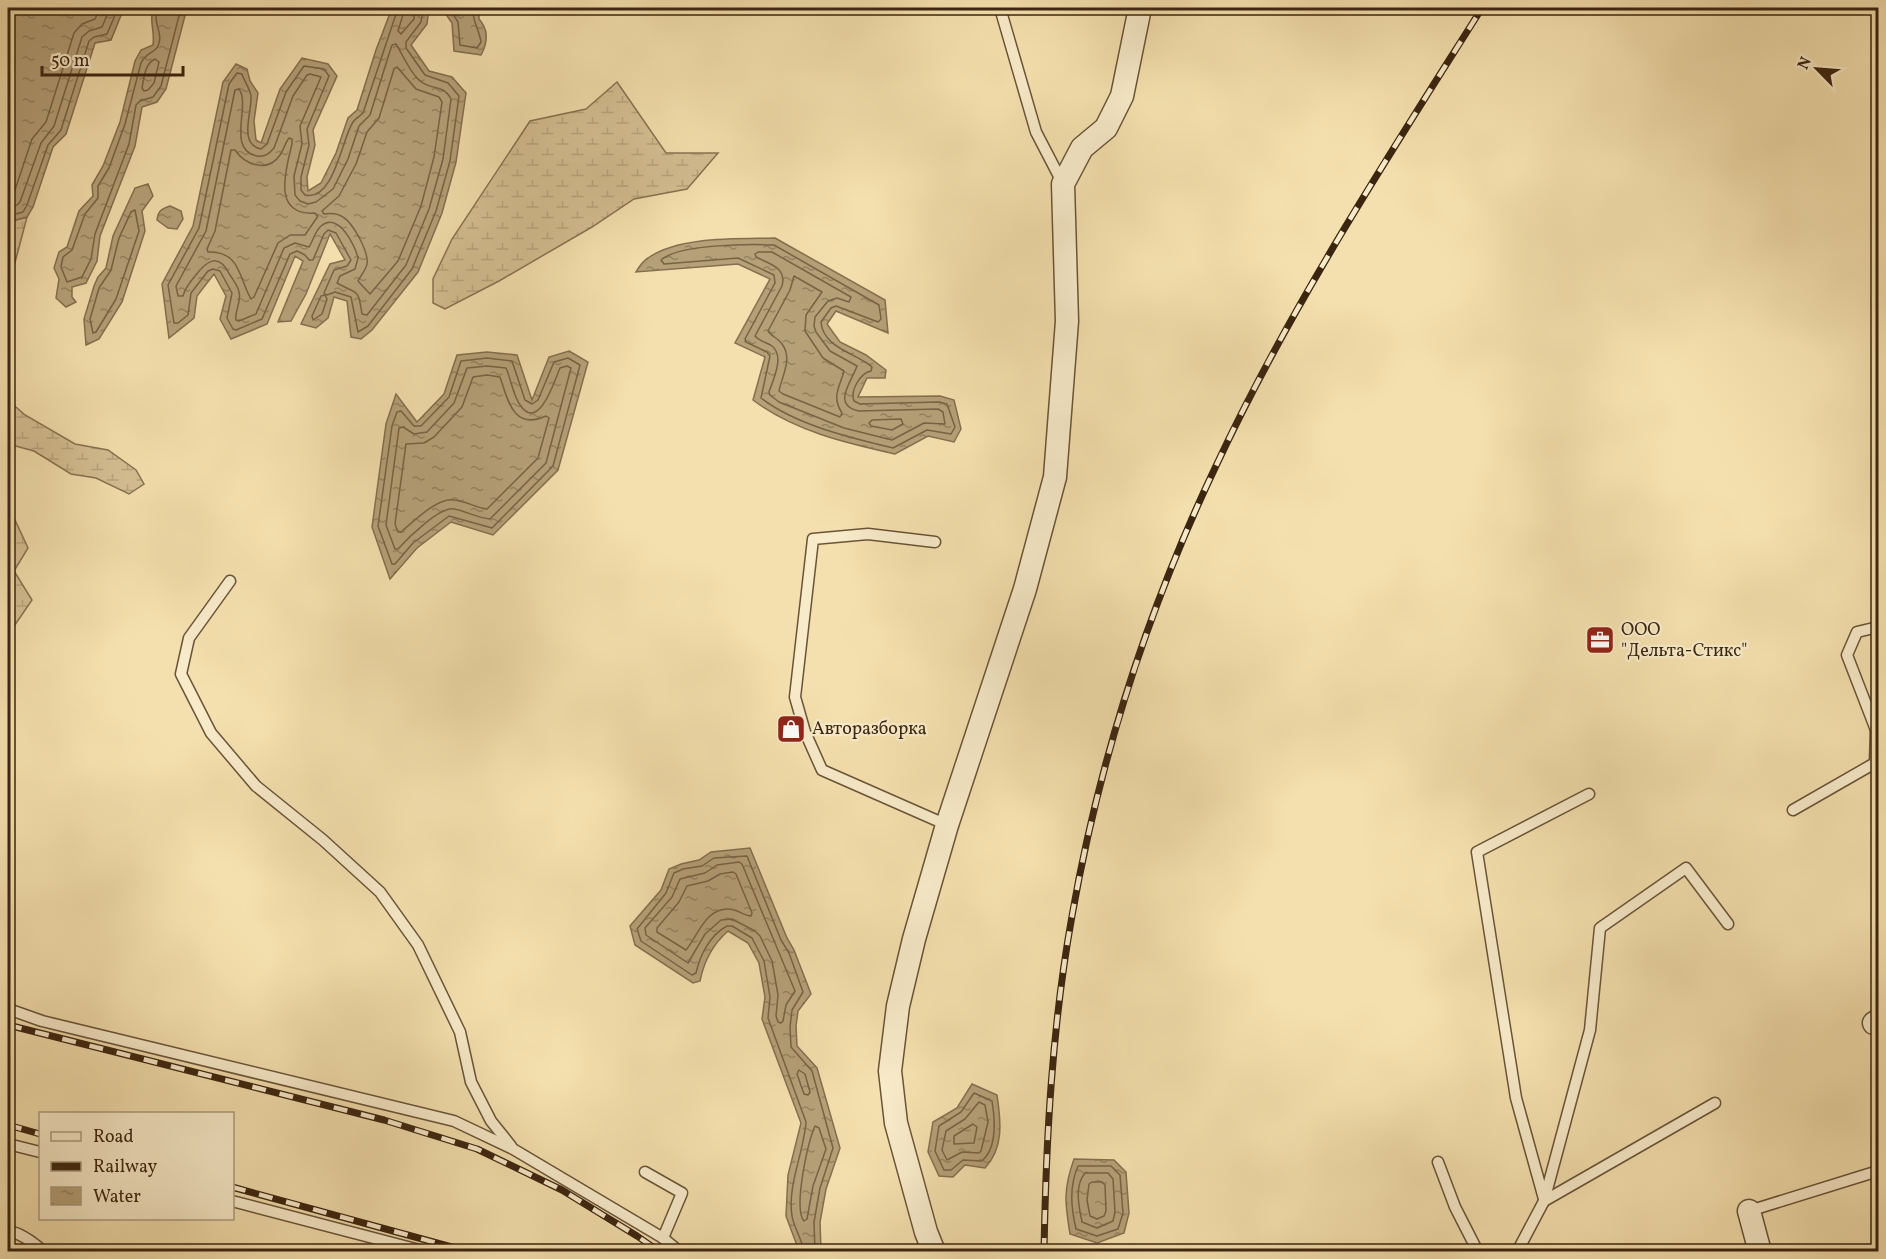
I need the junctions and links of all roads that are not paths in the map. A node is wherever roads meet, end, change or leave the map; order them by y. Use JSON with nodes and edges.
{"nodes":[{"id":1,"x":1000,"y":8,"type":"edge"},
{"id":2,"x":1140,"y":8,"type":"edge"},
{"id":3,"x":1063,"y":184,"type":"junction"},
{"id":4,"x":935,"y":542,"type":"dead end"},
{"id":5,"x":231,"y":581,"type":"dead end"},
{"id":6,"x":1878,"y":627,"type":"edge"},
{"id":7,"x":1877,"y":730,"type":"edge"},
{"id":8,"x":1877,"y":767,"type":"edge"},
{"id":9,"x":1589,"y":794,"type":"dead end"},
{"id":10,"x":1793,"y":810,"type":"dead end"},
{"id":11,"x":947,"y":825,"type":"junction"},
{"id":12,"x":1728,"y":924,"type":"dead end"},
{"id":13,"x":8,"y":1009,"type":"edge"},
{"id":14,"x":1715,"y":1103,"type":"dead end"},
{"id":15,"x":8,"y":1144,"type":"edge"},
{"id":16,"x":513,"y":1149,"type":"junction"},
{"id":17,"x":39,"y":1152,"type":"edge"},
{"id":18,"x":1438,"y":1162,"type":"dead end"},
{"id":19,"x":1878,"y":1171,"type":"edge"},
{"id":20,"x":645,"y":1172,"type":"dead end"},
{"id":21,"x":1544,"y":1200,"type":"junction"},
{"id":22,"x":234,"y":1202,"type":"edge"},
{"id":23,"x":1749,"y":1211,"type":"joint"},
{"id":24,"x":8,"y":1231,"type":"edge"},
{"id":25,"x":663,"y":1238,"type":"junction"},
{"id":26,"x":44,"y":1251,"type":"edge"},
{"id":27,"x":428,"y":1251,"type":"edge"},
{"id":28,"x":680,"y":1251,"type":"edge"},
{"id":29,"x":934,"y":1251,"type":"edge"},
{"id":30,"x":1478,"y":1251,"type":"edge"},
{"id":31,"x":1517,"y":1251,"type":"edge"},
{"id":32,"x":1760,"y":1251,"type":"edge"}],
"edges":[{"from":1,"to":3,"type":"lane"},
{"from":2,"to":3,"type":"street"},
{"from":3,"to":11,"type":"street"},
{"from":4,"to":11,"type":"lane"},
{"from":5,"to":16,"type":"lane"},
{"from":6,"to":7,"type":"lane"},
{"from":7,"to":8,"type":"lane"},
{"from":8,"to":10,"type":"lane"},
{"from":9,"to":21,"type":"lane"},
{"from":11,"to":29,"type":"street"},
{"from":12,"to":21,"type":"lane"},
{"from":13,"to":16,"type":"lane"},
{"from":14,"to":21,"type":"lane"},
{"from":15,"to":17,"type":"lane"},
{"from":16,"to":25,"type":"lane"},
{"from":18,"to":30,"type":"lane"},
{"from":19,"to":23,"type":"lane"},
{"from":20,"to":25,"type":"lane"},
{"from":21,"to":31,"type":"lane"},
{"from":22,"to":27,"type":"lane"},
{"from":23,"to":32,"type":"street"},
{"from":24,"to":26,"type":"lane"},
{"from":25,"to":28,"type":"lane"}]}
